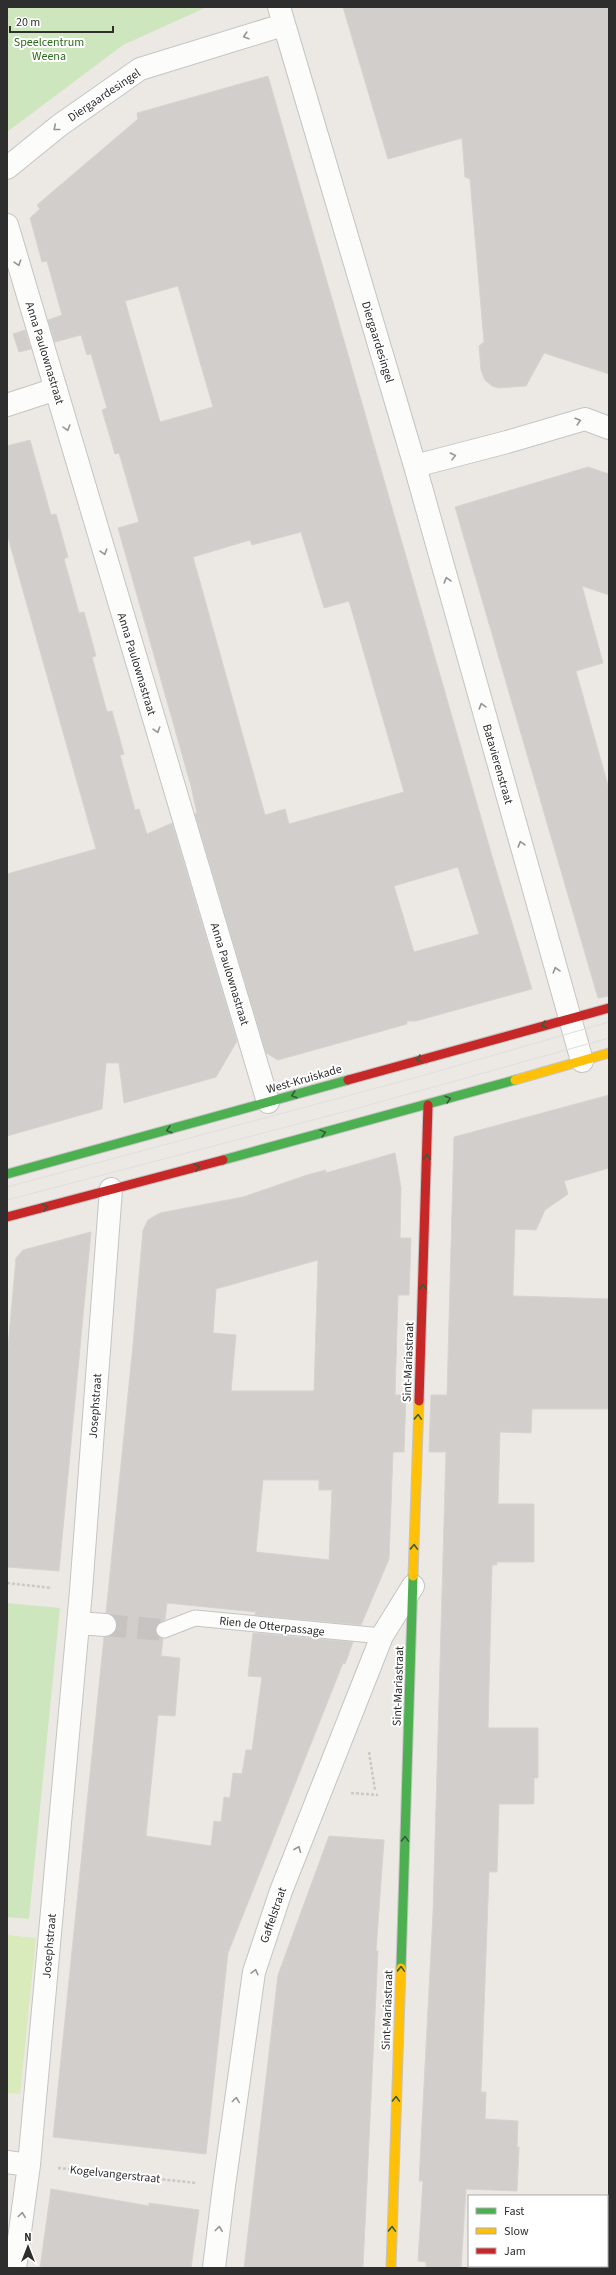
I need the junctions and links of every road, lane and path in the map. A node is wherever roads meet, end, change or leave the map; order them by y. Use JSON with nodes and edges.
{"nodes":[{"id":1,"x":281,"y":16,"type":"edge"},
{"id":2,"x":7,"y":168,"type":"edge"},
{"id":3,"x":7,"y":225,"type":"edge"},
{"id":4,"x":56,"y":389,"type":"junction"},
{"id":5,"x":7,"y":405,"type":"edge"},
{"id":6,"x":609,"y":428,"type":"edge"},
{"id":7,"x":415,"y":466,"type":"junction"},
{"id":8,"x":609,"y":1008,"type":"edge"},
{"id":9,"x":569,"y":1018,"type":"junction"},
{"id":10,"x":609,"y":1053,"type":"edge"},
{"id":11,"x":582,"y":1061,"type":"junction"},
{"id":12,"x":268,"y":1102,"type":"junction"},
{"id":13,"x":428,"y":1105,"type":"junction"},
{"id":14,"x":7,"y":1174,"type":"edge"},
{"id":15,"x":111,"y":1189,"type":"junction"},
{"id":16,"x":7,"y":1217,"type":"edge"},
{"id":17,"x":7,"y":1582,"type":"edge"},
{"id":18,"x":413,"y":1586,"type":"junction"},
{"id":19,"x":81,"y":1591,"type":"junction"},
{"id":20,"x":78,"y":1623,"type":"junction"},
{"id":21,"x":105,"y":1625,"type":"tunnel mouth"},
{"id":22,"x":164,"y":1630,"type":"tunnel mouth"},
{"id":23,"x":382,"y":1636,"type":"junction"},
{"id":24,"x":7,"y":2162,"type":"edge"},
{"id":25,"x":29,"y":2165,"type":"junction"},
{"id":26,"x":224,"y":2186,"type":"junction"},
{"id":27,"x":15,"y":2268,"type":"edge"},
{"id":28,"x":214,"y":2268,"type":"edge"},
{"id":29,"x":391,"y":2268,"type":"edge"}],
"edges":[{"from":1,"to":2,"type":"street","name":"Diergaardesingel","one_way":true},
{"from":1,"to":7,"type":"street","name":"Diergaardesingel"},
{"from":3,"to":4,"type":"street","name":"Anna Paulownastraat","one_way":true},
{"from":4,"to":5,"type":"street"},
{"from":4,"to":12,"type":"street","name":"Anna Paulownastraat","one_way":true},
{"from":7,"to":6,"type":"street","one_way":true},
{"from":9,"to":7,"type":"street","name":"Batavierenstraat","one_way":true},
{"from":8,"to":9,"type":"street","name":"West-Kruiskade"},
{"from":9,"to":11,"type":"street","name":"Batavierenstraat"},
{"from":9,"to":12,"type":"street","name":"West-Kruiskade","one_way":true},
{"from":10,"to":11,"type":"street"},
{"from":13,"to":11,"type":"street","one_way":true},
{"from":12,"to":14,"type":"street","name":"West-Kruiskade","one_way":true},
{"from":15,"to":13,"type":"street","one_way":true},
{"from":18,"to":13,"type":"street","name":"Sint-Mariastraat","one_way":true},
{"from":16,"to":15,"type":"street","one_way":true},
{"from":15,"to":19,"type":"street","name":"Josephstraat"},
{"from":17,"to":19,"type":"path"},
{"from":18,"to":23,"type":"street","name":"Gaffelstraat"},
{"from":29,"to":18,"type":"street","name":"Sint-Mariastraat","one_way":true},
{"from":19,"to":20,"type":"street","name":"Josephstraat"},
{"from":20,"to":21,"type":"street"},
{"from":20,"to":25,"type":"street","name":"Josephstraat"},
{"from":22,"to":23,"type":"lane","name":"Rien de Otterpassage"},
{"from":26,"to":23,"type":"street","name":"Gaffelstraat","one_way":true},
{"from":24,"to":25,"type":"street"},
{"from":25,"to":26,"type":"path","name":"Kogelvangerstraat"},
{"from":27,"to":25,"type":"street","name":"Josephstraat","one_way":true},
{"from":28,"to":26,"type":"street","name":"Gaffelstraat","one_way":true}]}
